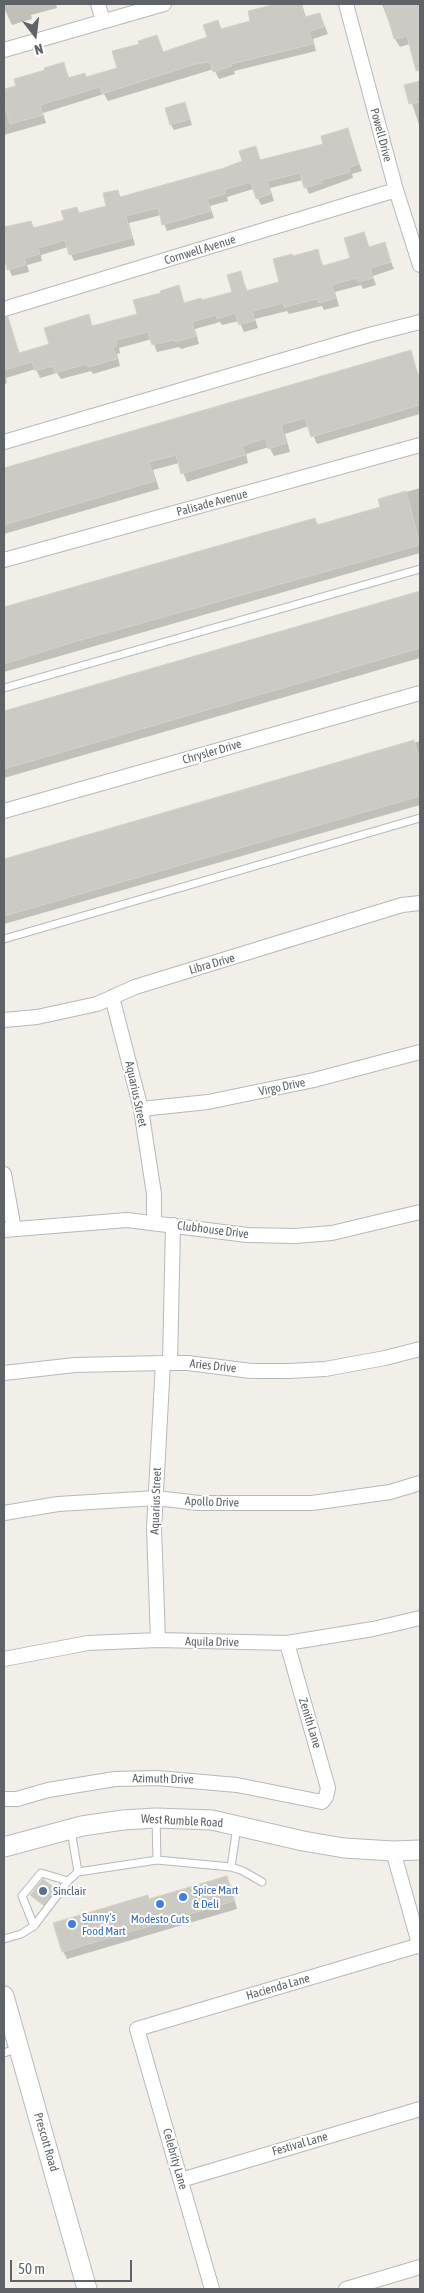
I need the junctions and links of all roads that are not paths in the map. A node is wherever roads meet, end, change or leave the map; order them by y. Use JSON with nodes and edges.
{"nodes":[{"id":1,"x":98,"y":4,"type":"edge"},
{"id":2,"x":164,"y":4,"type":"edge"},
{"id":3,"x":346,"y":4,"type":"edge"},
{"id":4,"x":103,"y":21,"type":"junction"},
{"id":5,"x":4,"y":50,"type":"edge"},
{"id":6,"x":396,"y":190,"type":"junction"},
{"id":7,"x":420,"y":265,"type":"edge"},
{"id":8,"x":4,"y":309,"type":"edge"},
{"id":9,"x":420,"y":322,"type":"edge"},
{"id":10,"x":4,"y":442,"type":"edge"},
{"id":11,"x":420,"y":445,"type":"edge"},
{"id":12,"x":4,"y":560,"type":"edge"},
{"id":13,"x":420,"y":569,"type":"edge"},
{"id":14,"x":4,"y":688,"type":"edge"},
{"id":15,"x":420,"y":693,"type":"edge"},
{"id":16,"x":4,"y":811,"type":"edge"},
{"id":17,"x":420,"y":818,"type":"edge"},
{"id":18,"x":420,"y":903,"type":"edge"},
{"id":19,"x":4,"y":939,"type":"edge"},
{"id":20,"x":112,"y":997,"type":"junction"},
{"id":21,"x":4,"y":1020,"type":"edge"},
{"id":22,"x":420,"y":1052,"type":"edge"},
{"id":23,"x":141,"y":1109,"type":"junction"},
{"id":24,"x":4,"y":1174,"type":"edge"},
{"id":25,"x":420,"y":1212,"type":"edge"},
{"id":26,"x":154,"y":1223,"type":"junction"},
{"id":27,"x":173,"y":1225,"type":"junction"},
{"id":28,"x":9,"y":1230,"type":"edge"},
{"id":29,"x":420,"y":1349,"type":"edge"},
{"id":30,"x":166,"y":1363,"type":"junction"},
{"id":31,"x":4,"y":1373,"type":"edge"},
{"id":32,"x":420,"y":1484,"type":"edge"},
{"id":33,"x":156,"y":1498,"type":"junction"},
{"id":34,"x":4,"y":1513,"type":"edge"},
{"id":35,"x":420,"y":1618,"type":"edge"},
{"id":36,"x":158,"y":1640,"type":"junction"},
{"id":37,"x":287,"y":1643,"type":"junction"},
{"id":38,"x":4,"y":1659,"type":"edge"},
{"id":39,"x":4,"y":1799,"type":"edge"},
{"id":40,"x":322,"y":1802,"type":"joint"},
{"id":41,"x":156,"y":1818,"type":"junction"},
{"id":42,"x":237,"y":1825,"type":"junction"},
{"id":43,"x":71,"y":1829,"type":"junction"},
{"id":44,"x":4,"y":1847,"type":"edge"},
{"id":45,"x":420,"y":1850,"type":"edge"},
{"id":46,"x":393,"y":1851,"type":"junction"},
{"id":47,"x":157,"y":1860,"type":"junction"},
{"id":48,"x":231,"y":1867,"type":"junction"},
{"id":49,"x":78,"y":1872,"type":"junction"},
{"id":50,"x":68,"y":1881,"type":"junction"},
{"id":51,"x":262,"y":1882,"type":"dead end"},
{"id":52,"x":34,"y":1926,"type":"junction"},
{"id":53,"x":4,"y":1939,"type":"edge"},
{"id":54,"x":420,"y":1946,"type":"edge"},
{"id":55,"x":4,"y":1996,"type":"edge"},
{"id":56,"x":137,"y":2029,"type":"joint"},
{"id":57,"x":11,"y":2050,"type":"edge"},
{"id":58,"x":420,"y":2109,"type":"edge"},
{"id":59,"x":180,"y":2180,"type":"junction"},
{"id":60,"x":420,"y":2267,"type":"edge"},
{"id":61,"x":87,"y":2289,"type":"edge"},
{"id":62,"x":212,"y":2289,"type":"edge"},
{"id":63,"x":346,"y":2289,"type":"edge"}],
"edges":[{"from":1,"to":4,"type":"street"},
{"from":2,"to":4,"type":"street"},
{"from":3,"to":6,"type":"street","name":"Powell Drive"},
{"from":4,"to":5,"type":"street"},
{"from":6,"to":7,"type":"street","name":"Powell Drive"},
{"from":6,"to":8,"type":"street","name":"Cornwell Avenue"},
{"from":9,"to":10,"type":"street"},
{"from":11,"to":12,"type":"street","name":"Palisade Avenue"},
{"from":13,"to":14,"type":"lane"},
{"from":15,"to":16,"type":"street","name":"Chrysler Drive"},
{"from":17,"to":19,"type":"lane"},
{"from":18,"to":20,"type":"street","name":"Libra Drive"},
{"from":20,"to":21,"type":"street","name":"Libra Drive"},
{"from":20,"to":23,"type":"street","name":"Aquarius Street"},
{"from":22,"to":23,"type":"street","name":"Virgo Drive"},
{"from":23,"to":26,"type":"street","name":"Aquarius Street"},
{"from":24,"to":28,"type":"street"},
{"from":25,"to":27,"type":"street","name":"Clubhouse Drive"},
{"from":26,"to":27,"type":"street","name":"Clubhouse Drive"},
{"from":26,"to":28,"type":"street","name":"Clubhouse Drive"},
{"from":27,"to":30,"type":"street","name":"Aquarius Street"},
{"from":29,"to":30,"type":"street","name":"Aries Drive"},
{"from":30,"to":31,"type":"street","name":"Aries Drive"},
{"from":30,"to":33,"type":"street","name":"Aquarius Street"},
{"from":32,"to":33,"type":"street","name":"Apollo Drive"},
{"from":33,"to":34,"type":"street","name":"Apollo Drive"},
{"from":33,"to":36,"type":"street","name":"Aquarius Street"},
{"from":35,"to":37,"type":"street","name":"Aquila Drive"},
{"from":36,"to":37,"type":"street","name":"Aquila Drive"},
{"from":36,"to":38,"type":"street","name":"Aquila Drive"},
{"from":37,"to":40,"type":"street","name":"Zenith Lane"},
{"from":39,"to":40,"type":"street","name":"Azimuth Drive"},
{"from":41,"to":42,"type":"street","name":"West Rumble Road"},
{"from":41,"to":43,"type":"street","name":"West Rumble Road"},
{"from":41,"to":47,"type":"lane"},
{"from":42,"to":46,"type":"street","name":"West Rumble Road"},
{"from":42,"to":48,"type":"lane"},
{"from":43,"to":44,"type":"street","name":"West Rumble Road"},
{"from":43,"to":49,"type":"lane"},
{"from":45,"to":46,"type":"street","name":"West Rumble Road"},
{"from":46,"to":54,"type":"street"},
{"from":47,"to":48,"type":"lane"},
{"from":47,"to":49,"type":"lane"},
{"from":48,"to":51,"type":"lane"},
{"from":49,"to":50,"type":"lane"},
{"from":50,"to":52,"type":"lane"},
{"from":50,"to":52,"type":"lane"},
{"from":52,"to":53,"type":"lane"},
{"from":54,"to":56,"type":"street","name":"Hacienda Lane"},
{"from":55,"to":57,"type":"street","name":"Prescott Road"},
{"from":56,"to":59,"type":"street","name":"Celebrity Lane"},
{"from":57,"to":61,"type":"street","name":"Prescott Road"},
{"from":58,"to":59,"type":"street","name":"Festival Lane"},
{"from":59,"to":62,"type":"street","name":"Celebrity Lane"},
{"from":60,"to":63,"type":"street"}]}
